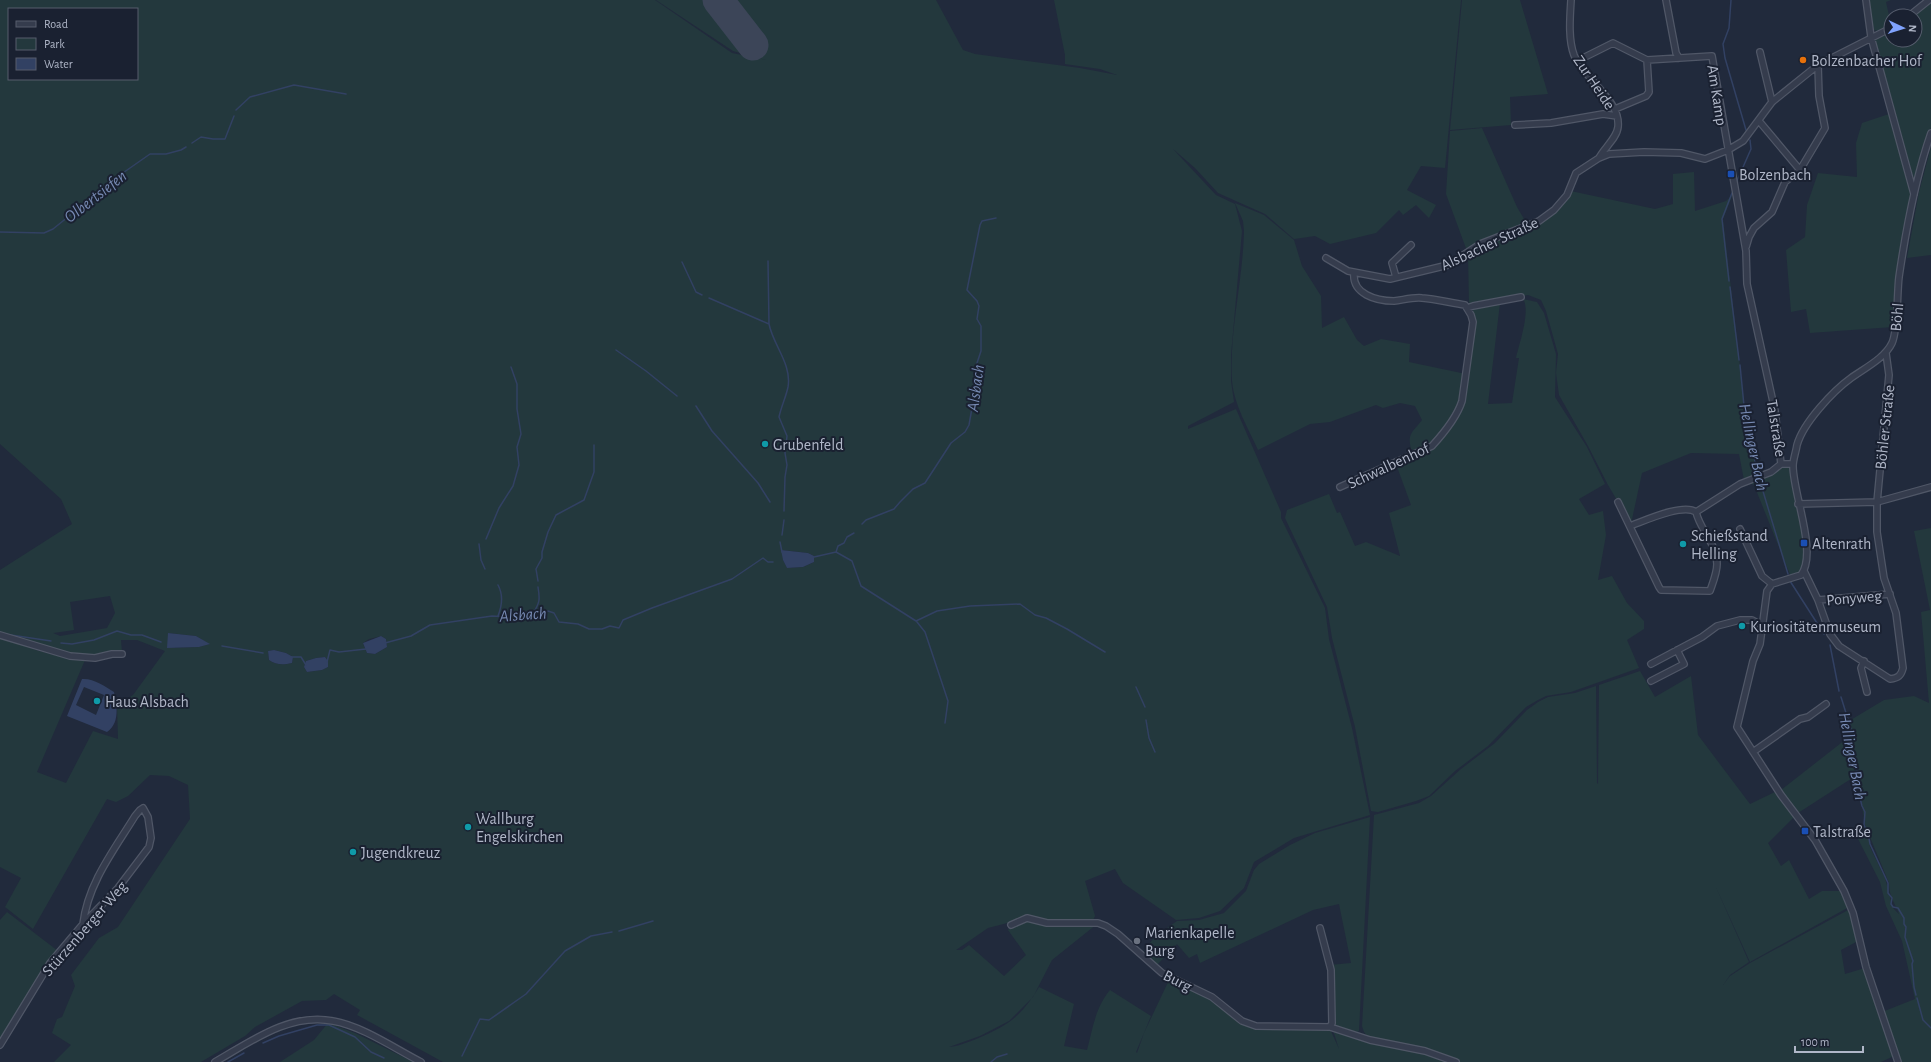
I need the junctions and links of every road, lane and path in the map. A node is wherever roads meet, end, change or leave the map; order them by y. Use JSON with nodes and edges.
{"nodes":[{"id":1,"x":1571,"y":0,"type":"edge"},
{"id":2,"x":1666,"y":0,"type":"edge"},
{"id":3,"x":1866,"y":0,"type":"edge"},
{"id":4,"x":1929,"y":0,"type":"edge"},
{"id":5,"x":1919,"y":8,"type":"edge"},
{"id":6,"x":1883,"y":32,"type":"edge"},
{"id":7,"x":1871,"y":38,"type":"junction"},
{"id":8,"x":1760,"y":52,"type":"dead end"},
{"id":9,"x":1679,"y":58,"type":"junction"},
{"id":10,"x":1647,"y":60,"type":"junction"},
{"id":11,"x":1577,"y":61,"type":"junction"},
{"id":12,"x":1818,"y":65,"type":"junction"},
{"id":13,"x":1772,"y":102,"type":"junction"},
{"id":14,"x":1615,"y":109,"type":"junction"},
{"id":15,"x":1617,"y":116,"type":"junction"},
{"id":16,"x":1759,"y":121,"type":"junction"},
{"id":17,"x":1516,"y":125,"type":"dead end"},
{"id":18,"x":1931,"y":133,"type":"edge"},
{"id":19,"x":1728,"y":150,"type":"junction"},
{"id":20,"x":1599,"y":158,"type":"junction"},
{"id":21,"x":1800,"y":170,"type":"junction"},
{"id":22,"x":1914,"y":194,"type":"junction"},
{"id":23,"x":1411,"y":245,"type":"dead end"},
{"id":24,"x":1746,"y":251,"type":"junction"},
{"id":25,"x":1326,"y":258,"type":"dead end"},
{"id":26,"x":1354,"y":273,"type":"junction"},
{"id":27,"x":1396,"y":277,"type":"junction"},
{"id":28,"x":1521,"y":298,"type":"dead end"},
{"id":29,"x":1467,"y":308,"type":"junction"},
{"id":30,"x":1886,"y":353,"type":"junction"},
{"id":31,"x":1781,"y":464,"type":"junction"},
{"id":32,"x":1793,"y":464,"type":"junction"},
{"id":33,"x":1340,"y":487,"type":"dead end"},
{"id":34,"x":1931,"y":487,"type":"edge"},
{"id":35,"x":1618,"y":502,"type":"dead end"},
{"id":36,"x":1877,"y":502,"type":"junction"},
{"id":37,"x":1798,"y":504,"type":"junction"},
{"id":38,"x":1696,"y":512,"type":"junction"},
{"id":39,"x":1630,"y":526,"type":"junction"},
{"id":40,"x":1740,"y":529,"type":"dead end"},
{"id":41,"x":1804,"y":571,"type":"junction"},
{"id":42,"x":1772,"y":584,"type":"junction"},
{"id":43,"x":1890,"y":594,"type":"junction"},
{"id":44,"x":1818,"y":600,"type":"junction"},
{"id":45,"x":1763,"y":626,"type":"junction"},
{"id":46,"x":0,"y":636,"type":"edge"},
{"id":47,"x":1677,"y":650,"type":"junction"},
{"id":48,"x":122,"y":654,"type":"dead end"},
{"id":49,"x":1864,"y":661,"type":"junction"},
{"id":50,"x":1651,"y":664,"type":"dead end"},
{"id":51,"x":1898,"y":677,"type":"joint"},
{"id":52,"x":1651,"y":681,"type":"dead end"},
{"id":53,"x":1867,"y":692,"type":"dead end"},
{"id":54,"x":1826,"y":704,"type":"dead end"},
{"id":55,"x":1752,"y":752,"type":"junction"},
{"id":56,"x":83,"y":924,"type":"junction"},
{"id":57,"x":1011,"y":924,"type":"dead end"},
{"id":58,"x":1320,"y":928,"type":"dead end"},
{"id":59,"x":1330,"y":1027,"type":"junction"},
{"id":60,"x":0,"y":1045,"type":"edge"},
{"id":61,"x":215,"y":1062,"type":"edge"},
{"id":62,"x":420,"y":1062,"type":"edge"},
{"id":63,"x":1456,"y":1062,"type":"edge"},
{"id":64,"x":1898,"y":1062,"type":"edge"}],
"edges":[{"from":1,"to":11,"type":"street","name":"Zur Heide"},
{"from":2,"to":9,"type":"street"},
{"from":3,"to":7,"type":"street"},
{"from":4,"to":5,"type":"street"},
{"from":6,"to":7,"type":"street","name":"Alsbacher Straße"},
{"from":7,"to":12,"type":"street","name":"Alsbacher Straße"},
{"from":7,"to":22,"type":"street"},
{"from":8,"to":13,"type":"street"},
{"from":9,"to":10,"type":"street","name":"Am Kamp"},
{"from":9,"to":19,"type":"street","name":"Am Kamp"},
{"from":10,"to":11,"type":"street"},
{"from":10,"to":14,"type":"street"},
{"from":11,"to":14,"type":"street","name":"Zur Heide"},
{"from":12,"to":13,"type":"street","name":"Alsbacher Straße"},
{"from":12,"to":21,"type":"street"},
{"from":13,"to":16,"type":"street","name":"Alsbacher Straße"},
{"from":14,"to":15,"type":"street","name":"Zur Heide"},
{"from":15,"to":17,"type":"street"},
{"from":15,"to":20,"type":"street","name":"Zur Heide"},
{"from":16,"to":19,"type":"street","name":"Alsbacher Straße"},
{"from":16,"to":21,"type":"street"},
{"from":18,"to":22,"type":"street","name":"Böhl"},
{"from":19,"to":20,"type":"street","name":"Alsbacher Straße"},
{"from":19,"to":24,"type":"street","name":"Talstraße"},
{"from":20,"to":27,"type":"street","name":"Alsbacher Straße"},
{"from":21,"to":24,"type":"street"},
{"from":22,"to":30,"type":"street","name":"Böhl"},
{"from":23,"to":27,"type":"street"},
{"from":24,"to":31,"type":"street","name":"Talstraße"},
{"from":25,"to":26,"type":"street","name":"Alsbacher Straße"},
{"from":26,"to":27,"type":"street","name":"Alsbacher Straße"},
{"from":26,"to":29,"type":"street"},
{"from":28,"to":29,"type":"street"},
{"from":29,"to":33,"type":"street","name":"Schwalbenhof"},
{"from":30,"to":32,"type":"street","name":"Böhl"},
{"from":30,"to":36,"type":"street","name":"Böhler Straße"},
{"from":31,"to":32,"type":"street","name":"Talstraße"},
{"from":31,"to":38,"type":"street"},
{"from":32,"to":37,"type":"street","name":"Talstraße"},
{"from":34,"to":36,"type":"street"},
{"from":35,"to":39,"type":"street"},
{"from":36,"to":37,"type":"street"},
{"from":36,"to":43,"type":"street","name":"Böhler Straße"},
{"from":37,"to":41,"type":"street","name":"Talstraße"},
{"from":38,"to":39,"type":"street"},
{"from":38,"to":39,"type":"street"},
{"from":40,"to":42,"type":"street"},
{"from":41,"to":42,"type":"street"},
{"from":41,"to":44,"type":"street","name":"Ponyweg"},
{"from":42,"to":45,"type":"street"},
{"from":43,"to":44,"type":"street","name":"Ponyweg"},
{"from":43,"to":51,"type":"street","name":"Böhler Straße"},
{"from":44,"to":49,"type":"street","name":"Ponyweg"},
{"from":45,"to":47,"type":"street"},
{"from":45,"to":55,"type":"street"},
{"from":46,"to":48,"type":"street"},
{"from":47,"to":50,"type":"street"},
{"from":47,"to":52,"type":"street"},
{"from":49,"to":51,"type":"street","name":"Ponyweg"},
{"from":49,"to":53,"type":"street"},
{"from":54,"to":55,"type":"street"},
{"from":55,"to":64,"type":"street"},
{"from":56,"to":56,"type":"street","name":"Stürzenberger Weg"},
{"from":56,"to":60,"type":"street","name":"Stürzenberger Weg"},
{"from":57,"to":59,"type":"street","name":"Burg"},
{"from":58,"to":59,"type":"street"},
{"from":59,"to":63,"type":"street","name":"Burg"},
{"from":61,"to":62,"type":"street"}]}
